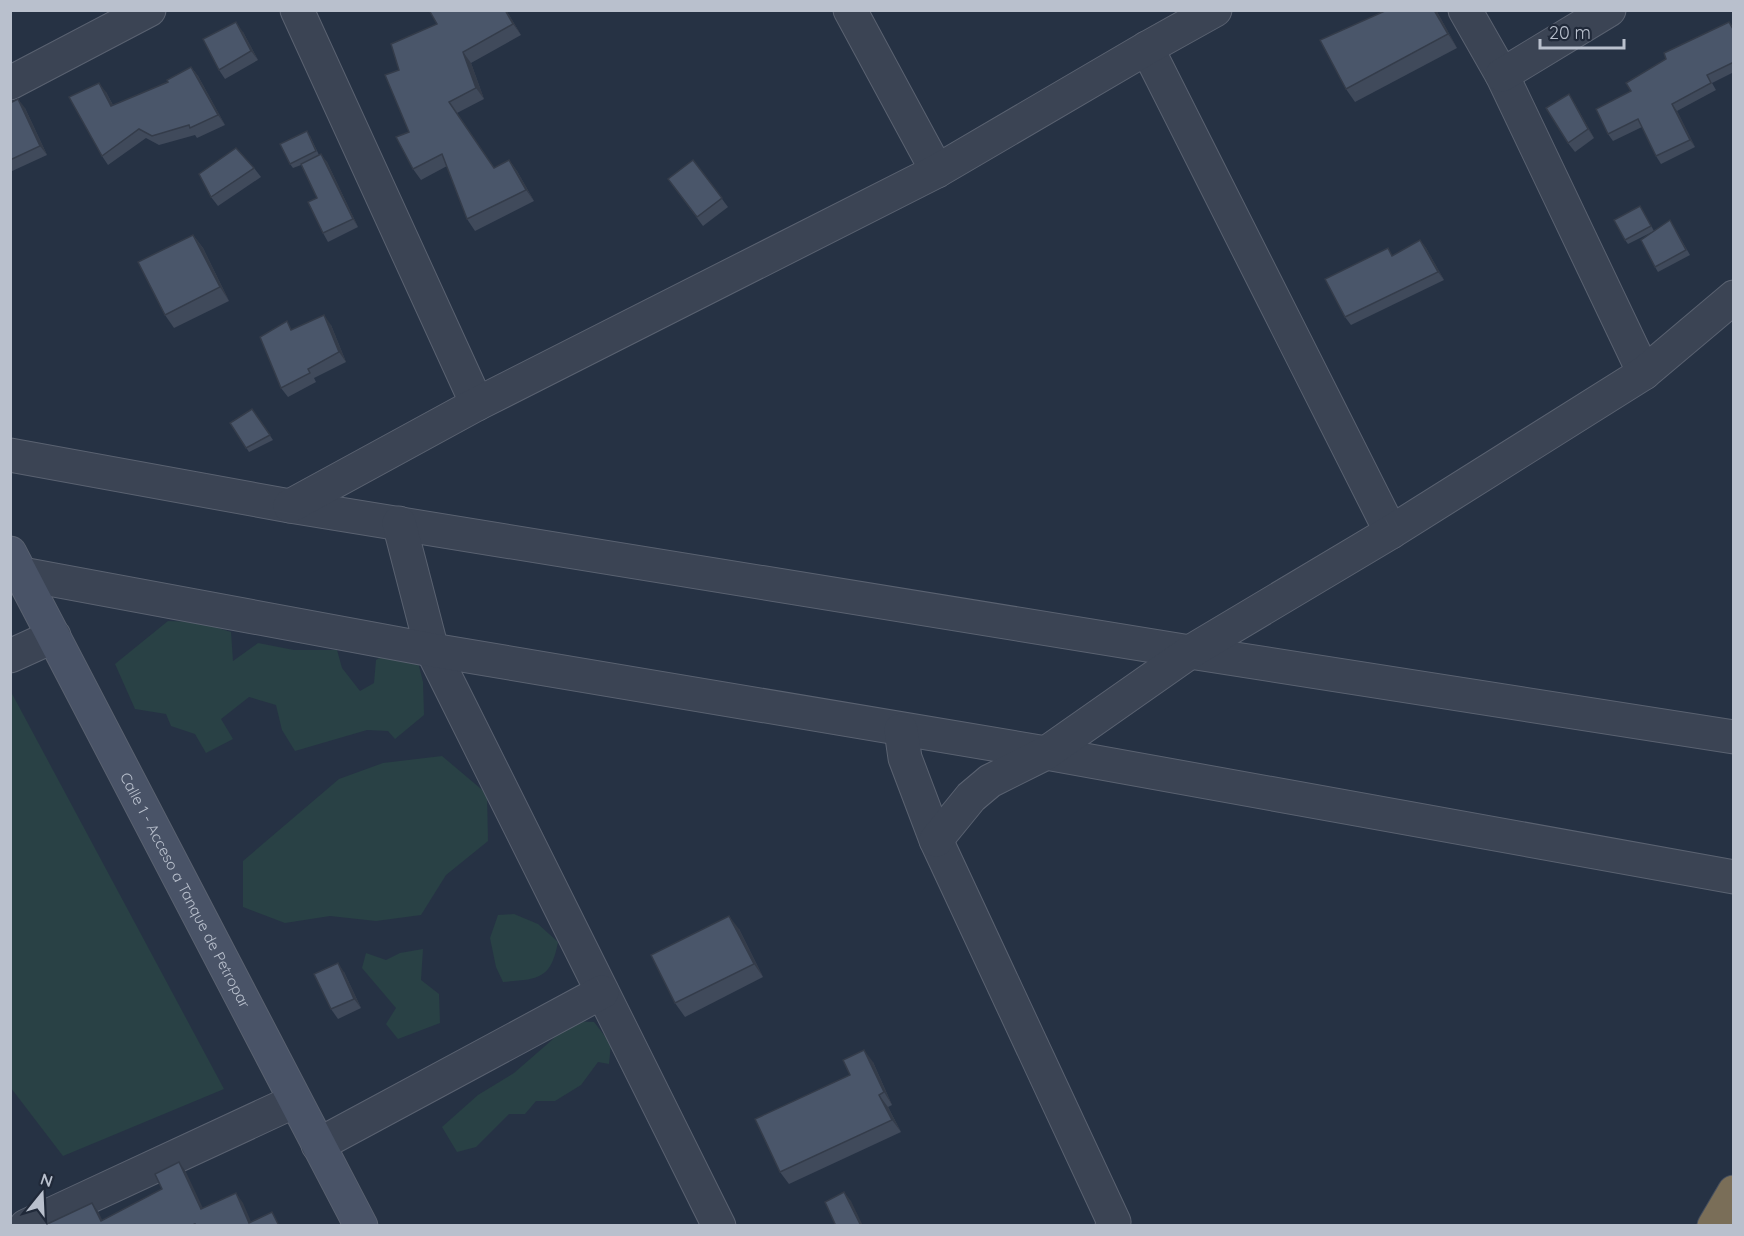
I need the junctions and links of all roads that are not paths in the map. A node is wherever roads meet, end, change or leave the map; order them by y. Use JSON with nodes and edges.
{"nodes":[{"id":1,"x":149,"y":10,"type":"edge"},
{"id":2,"x":297,"y":10,"type":"edge"},
{"id":3,"x":850,"y":10,"type":"edge"},
{"id":4,"x":1215,"y":10,"type":"edge"},
{"id":5,"x":1466,"y":10,"type":"edge"},
{"id":6,"x":1609,"y":10,"type":"edge"},
{"id":7,"x":1147,"y":48,"type":"junction"},
{"id":8,"x":1502,"y":75,"type":"junction"},
{"id":9,"x":10,"y":83,"type":"edge"},
{"id":10,"x":937,"y":171,"type":"junction"},
{"id":11,"x":1734,"y":297,"type":"edge"},
{"id":12,"x":1644,"y":373,"type":"junction"},
{"id":13,"x":477,"y":404,"type":"junction"},
{"id":14,"x":10,"y":455,"type":"edge"},
{"id":15,"x":290,"y":506,"type":"junction"},
{"id":16,"x":399,"y":523,"type":"junction"},
{"id":17,"x":1391,"y":532,"type":"junction"},
{"id":18,"x":16,"y":563,"type":"edge"},
{"id":19,"x":54,"y":636,"type":"junction"},
{"id":20,"x":432,"y":650,"type":"junction"},
{"id":21,"x":1190,"y":652,"type":"junction"},
{"id":22,"x":10,"y":656,"type":"edge"},
{"id":23,"x":901,"y":730,"type":"junction"},
{"id":24,"x":1734,"y":737,"type":"edge"},
{"id":25,"x":1046,"y":753,"type":"junction"},
{"id":26,"x":936,"y":840,"type":"junction"},
{"id":27,"x":1734,"y":877,"type":"edge"},
{"id":28,"x":602,"y":992,"type":"junction"},
{"id":29,"x":295,"y":1101,"type":"junction"},
{"id":30,"x":318,"y":1145,"type":"junction"},
{"id":31,"x":1734,"y":1192,"type":"edge"},
{"id":32,"x":26,"y":1226,"type":"edge"},
{"id":33,"x":361,"y":1226,"type":"edge"},
{"id":34,"x":719,"y":1226,"type":"edge"},
{"id":35,"x":1112,"y":1226,"type":"edge"},
{"id":36,"x":1714,"y":1226,"type":"edge"}],
"edges":[{"from":1,"to":9,"type":"street"},
{"from":2,"to":13,"type":"street"},
{"from":3,"to":10,"type":"street"},
{"from":4,"to":7,"type":"street"},
{"from":5,"to":8,"type":"street"},
{"from":6,"to":8,"type":"street"},
{"from":7,"to":10,"type":"street"},
{"from":7,"to":17,"type":"street"},
{"from":8,"to":12,"type":"street"},
{"from":10,"to":13,"type":"street"},
{"from":11,"to":12,"type":"street"},
{"from":12,"to":17,"type":"street"},
{"from":13,"to":15,"type":"street"},
{"from":14,"to":15,"type":"street"},
{"from":15,"to":16,"type":"street"},
{"from":16,"to":20,"type":"street"},
{"from":16,"to":21,"type":"street"},
{"from":17,"to":21,"type":"street"},
{"from":18,"to":19,"type":"street","name":"Calle 1 - Acceso a Tanque de Petropar"},
{"from":18,"to":20,"type":"street"},
{"from":19,"to":22,"type":"street"},
{"from":19,"to":29,"type":"street","name":"Calle 1 - Acceso a Tanque de Petropar"},
{"from":20,"to":23,"type":"street"},
{"from":20,"to":28,"type":"street"},
{"from":21,"to":24,"type":"street"},
{"from":21,"to":25,"type":"street"},
{"from":23,"to":25,"type":"street"},
{"from":23,"to":26,"type":"street"},
{"from":25,"to":26,"type":"street"},
{"from":25,"to":27,"type":"street"},
{"from":26,"to":35,"type":"street"},
{"from":28,"to":30,"type":"street"},
{"from":28,"to":34,"type":"street"},
{"from":29,"to":30,"type":"street","name":"Calle 1 - Acceso a Tanque de Petropar"},
{"from":29,"to":32,"type":"street"},
{"from":30,"to":33,"type":"street","name":"Calle 1 - Acceso a Tanque de Petropar"},
{"from":31,"to":36,"type":"highway"}]}
